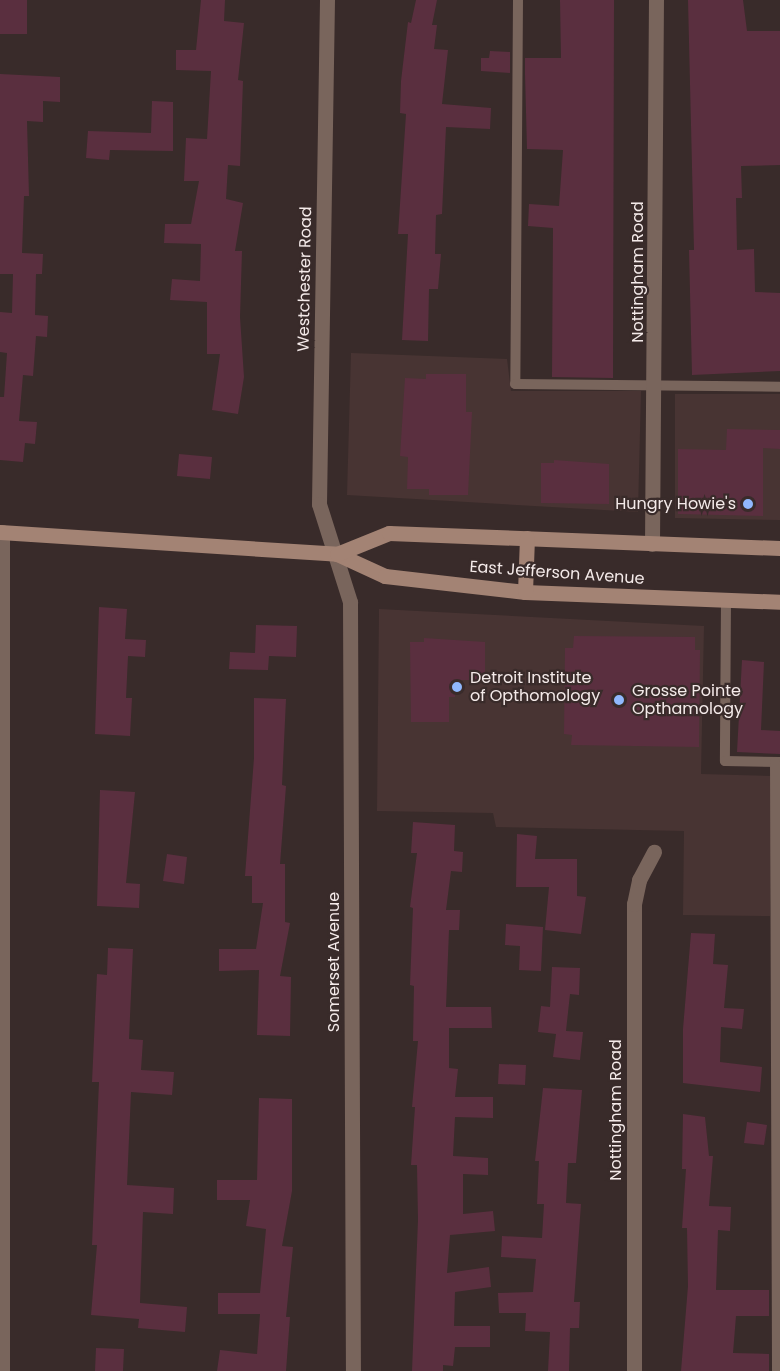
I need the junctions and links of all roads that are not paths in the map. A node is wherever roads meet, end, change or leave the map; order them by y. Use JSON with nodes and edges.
{"nodes":[{"id":1,"x":327,"y":0,"type":"edge"},
{"id":2,"x":518,"y":0,"type":"edge"},
{"id":3,"x":656,"y":0,"type":"edge"},
{"id":4,"x":656,"y":387,"type":"junction"},
{"id":5,"x":780,"y":387,"type":"edge"},
{"id":6,"x":1,"y":532,"type":"edge"},
{"id":7,"x":527,"y":538,"type":"junction"},
{"id":8,"x":652,"y":544,"type":"junction"},
{"id":9,"x":780,"y":548,"type":"edge"},
{"id":10,"x":338,"y":555,"type":"junction"},
{"id":11,"x":525,"y":592,"type":"junction"},
{"id":12,"x":726,"y":600,"type":"junction"},
{"id":13,"x":780,"y":602,"type":"edge"},
{"id":14,"x":778,"y":762,"type":"edge"},
{"id":15,"x":654,"y":852,"type":"dead end"},
{"id":16,"x":2,"y":1371,"type":"edge"},
{"id":17,"x":353,"y":1371,"type":"edge"},
{"id":18,"x":634,"y":1371,"type":"edge"},
{"id":19,"x":777,"y":1371,"type":"edge"}],
"edges":[{"from":1,"to":10,"type":"street","name":"Westchester Road"},
{"from":2,"to":4,"type":"lane"},
{"from":3,"to":4,"type":"street","name":"Nottingham Road"},
{"from":4,"to":5,"type":"lane"},
{"from":4,"to":8,"type":"street","name":"Nottingham Road"},
{"from":6,"to":10,"type":"main road","name":"East Jefferson Avenue"},
{"from":6,"to":16,"type":"street"},
{"from":7,"to":8,"type":"main road","name":"East Jefferson Avenue"},
{"from":7,"to":10,"type":"main road","name":"East Jefferson Avenue"},
{"from":7,"to":11,"type":"main road"},
{"from":8,"to":9,"type":"main road","name":"East Jefferson Avenue"},
{"from":10,"to":11,"type":"main road","name":"East Jefferson Avenue"},
{"from":10,"to":17,"type":"street","name":"Somerset Avenue"},
{"from":11,"to":12,"type":"main road","name":"East Jefferson Avenue"},
{"from":12,"to":13,"type":"main road","name":"East Jefferson Avenue"},
{"from":12,"to":14,"type":"lane"},
{"from":14,"to":19,"type":"lane"},
{"from":15,"to":18,"type":"street","name":"Nottingham Road"}]}
